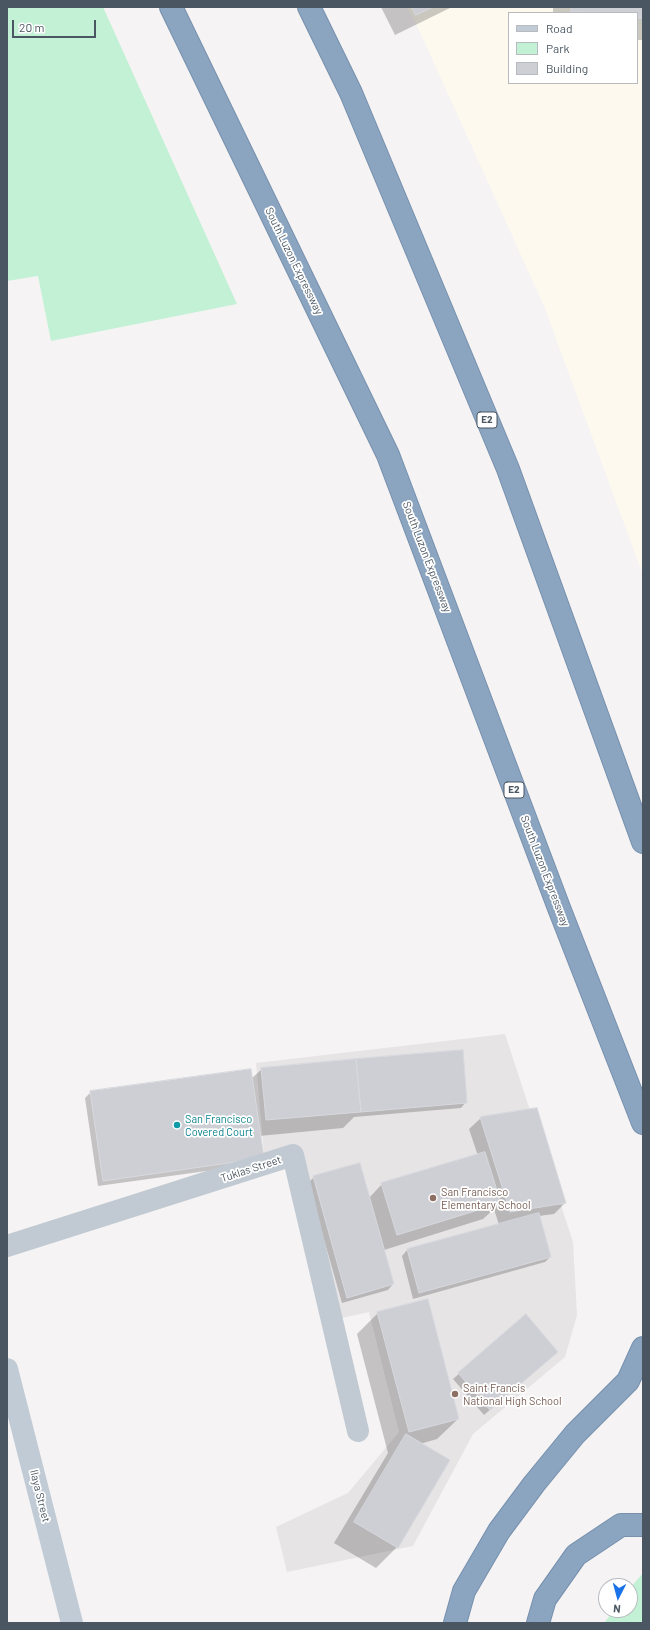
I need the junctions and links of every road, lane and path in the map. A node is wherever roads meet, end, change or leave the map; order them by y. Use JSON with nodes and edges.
{"nodes":[{"id":1,"x":171,"y":7,"type":"edge"},
{"id":2,"x":309,"y":7,"type":"edge"},
{"id":3,"x":643,"y":842,"type":"edge"},
{"id":4,"x":643,"y":1123,"type":"edge"},
{"id":5,"x":7,"y":1246,"type":"edge"},
{"id":6,"x":643,"y":1348,"type":"edge"},
{"id":7,"x":7,"y":1368,"type":"edge"},
{"id":8,"x":358,"y":1431,"type":"dead end"},
{"id":9,"x":643,"y":1525,"type":"edge"},
{"id":10,"x":72,"y":1623,"type":"edge"},
{"id":11,"x":455,"y":1623,"type":"edge"},
{"id":12,"x":538,"y":1623,"type":"edge"}],
"edges":[{"from":1,"to":4,"type":"highway","name":"South Luzon Expressway","number":"E2"},
{"from":2,"to":3,"type":"highway","number":"E2"},
{"from":5,"to":8,"type":"street","name":"Tuklas Street"},
{"from":6,"to":11,"type":"highway"},
{"from":7,"to":10,"type":"street","name":"Ilaya Street"},
{"from":9,"to":12,"type":"highway"}]}
